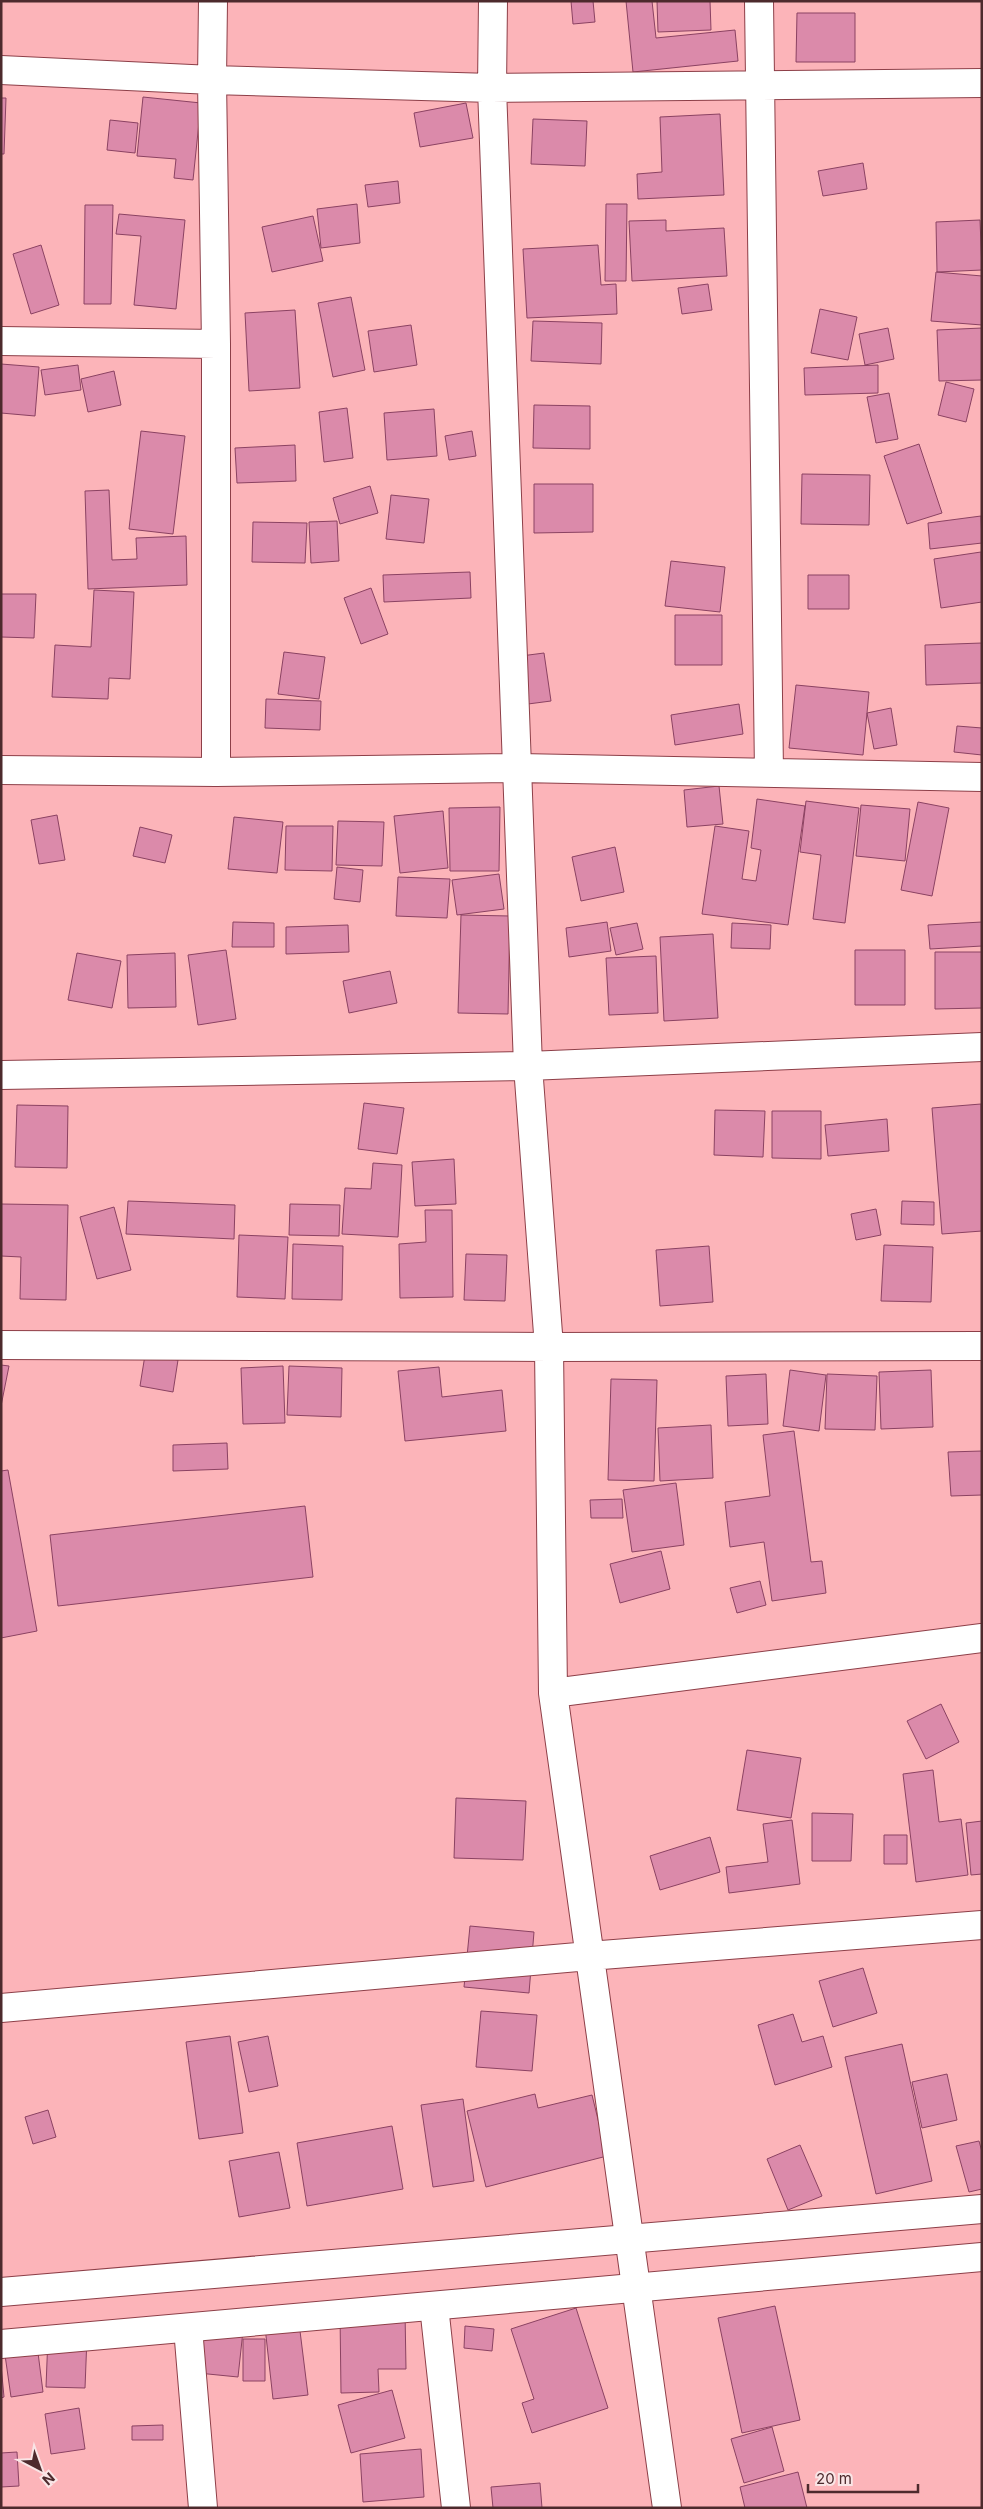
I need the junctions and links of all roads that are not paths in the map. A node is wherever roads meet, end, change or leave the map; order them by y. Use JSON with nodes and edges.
{"nodes":[{"id":1,"x":213,"y":1,"type":"edge"},
{"id":2,"x":493,"y":1,"type":"edge"},
{"id":3,"x":759,"y":1,"type":"edge"},
{"id":4,"x":1,"y":70,"type":"edge"},
{"id":5,"x":212,"y":80,"type":"junction"},
{"id":6,"x":982,"y":83,"type":"edge"},
{"id":7,"x":759,"y":85,"type":"junction"},
{"id":8,"x":492,"y":88,"type":"junction"},
{"id":9,"x":1,"y":341,"type":"edge"},
{"id":10,"x":216,"y":344,"type":"junction"},
{"id":11,"x":519,"y":768,"type":"junction"},
{"id":12,"x":1,"y":770,"type":"edge"},
{"id":13,"x":216,"y":772,"type":"junction"},
{"id":14,"x":769,"y":773,"type":"junction"},
{"id":15,"x":982,"y":777,"type":"edge"},
{"id":16,"x":982,"y":1047,"type":"edge"},
{"id":17,"x":528,"y":1066,"type":"junction"},
{"id":18,"x":1,"y":1075,"type":"edge"},
{"id":19,"x":1,"y":1345,"type":"edge"},
{"id":20,"x":982,"y":1346,"type":"edge"},
{"id":21,"x":549,"y":1347,"type":"junction"},
{"id":22,"x":982,"y":1638,"type":"edge"},
{"id":23,"x":553,"y":1693,"type":"junction"},
{"id":24,"x":982,"y":1925,"type":"edge"},
{"id":25,"x":589,"y":1956,"type":"junction"},
{"id":26,"x":1,"y":2008,"type":"edge"},
{"id":27,"x":982,"y":2209,"type":"edge"},
{"id":28,"x":629,"y":2239,"type":"junction"},
{"id":29,"x":982,"y":2257,"type":"edge"},
{"id":30,"x":636,"y":2288,"type":"junction"},
{"id":31,"x":1,"y":2292,"type":"edge"},
{"id":32,"x":434,"y":2306,"type":"junction"},
{"id":33,"x":188,"y":2328,"type":"junction"},
{"id":34,"x":1,"y":2344,"type":"edge"},
{"id":35,"x":203,"y":2508,"type":"edge"},
{"id":36,"x":456,"y":2508,"type":"edge"},
{"id":37,"x":667,"y":2508,"type":"edge"}],
"edges":[{"from":1,"to":5,"type":"street"},
{"from":2,"to":8,"type":"street"},
{"from":3,"to":7,"type":"street"},
{"from":4,"to":5,"type":"street"},
{"from":5,"to":8,"type":"street"},
{"from":5,"to":10,"type":"street"},
{"from":6,"to":7,"type":"street"},
{"from":7,"to":8,"type":"street"},
{"from":7,"to":14,"type":"street"},
{"from":8,"to":11,"type":"street"},
{"from":9,"to":10,"type":"street"},
{"from":10,"to":13,"type":"street"},
{"from":11,"to":13,"type":"street"},
{"from":11,"to":14,"type":"street"},
{"from":11,"to":17,"type":"street"},
{"from":12,"to":13,"type":"street"},
{"from":14,"to":15,"type":"street"},
{"from":16,"to":17,"type":"street"},
{"from":17,"to":18,"type":"street"},
{"from":17,"to":21,"type":"street"},
{"from":19,"to":21,"type":"street"},
{"from":20,"to":21,"type":"street"},
{"from":21,"to":23,"type":"street"},
{"from":22,"to":23,"type":"street"},
{"from":23,"to":25,"type":"street"},
{"from":24,"to":25,"type":"street"},
{"from":25,"to":26,"type":"street"},
{"from":25,"to":28,"type":"street"},
{"from":27,"to":28,"type":"street"},
{"from":28,"to":30,"type":"street"},
{"from":28,"to":31,"type":"street"},
{"from":29,"to":30,"type":"street"},
{"from":30,"to":32,"type":"street"},
{"from":30,"to":37,"type":"street"},
{"from":32,"to":33,"type":"street"},
{"from":32,"to":36,"type":"street"},
{"from":33,"to":34,"type":"street"},
{"from":33,"to":35,"type":"street"}]}
